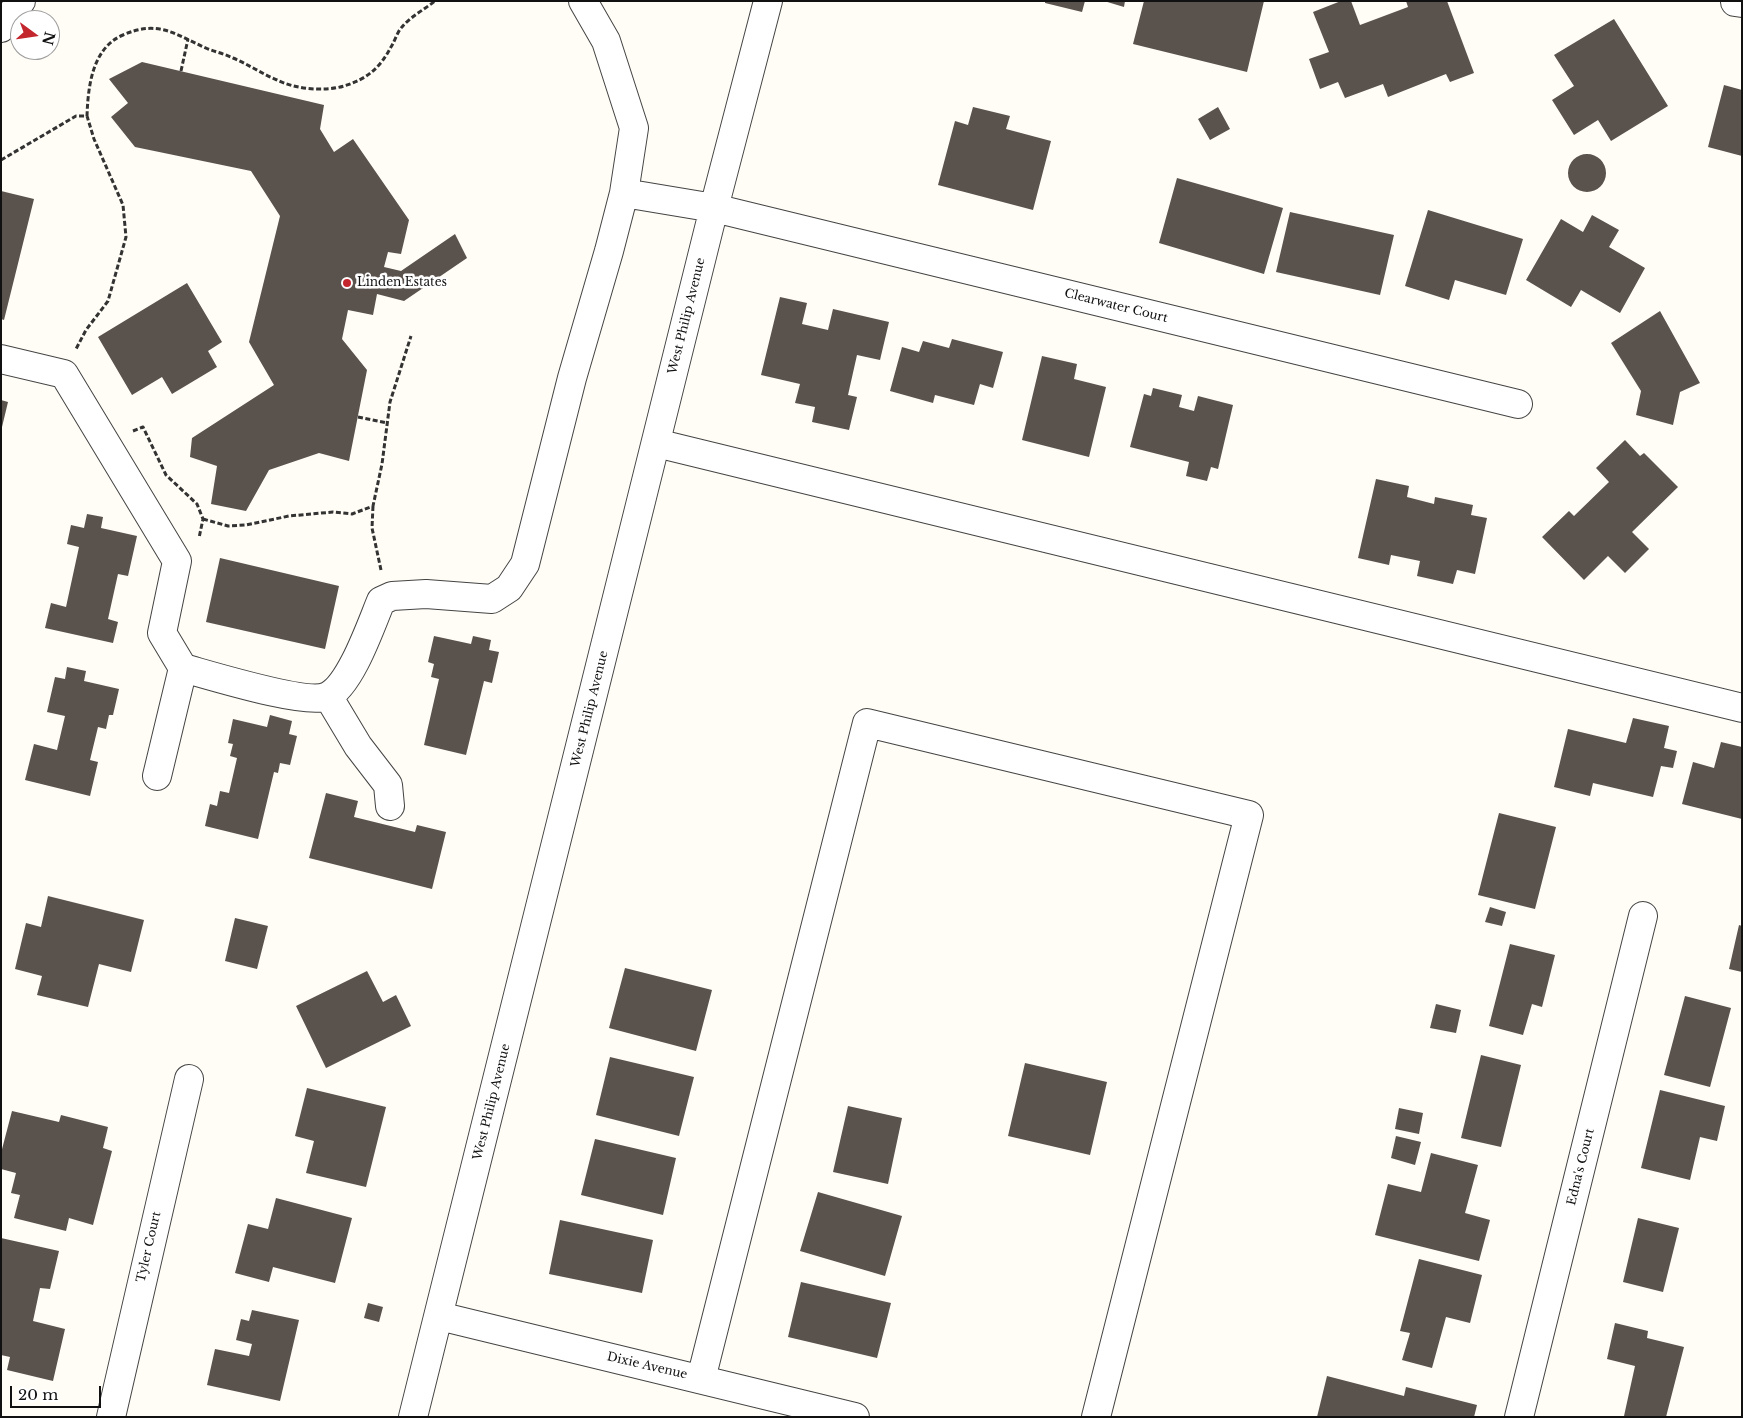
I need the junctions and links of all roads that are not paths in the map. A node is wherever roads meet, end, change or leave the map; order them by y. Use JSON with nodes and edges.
{"nodes":[{"id":1,"x":21,"y":1,"type":"edge"},
{"id":2,"x":582,"y":1,"type":"edge"},
{"id":3,"x":768,"y":1,"type":"edge"},
{"id":4,"x":1735,"y":2,"type":"edge"},
{"id":5,"x":1742,"y":3,"type":"edge"},
{"id":6,"x":1,"y":28,"type":"edge"},
{"id":7,"x":624,"y":193,"type":"junction"},
{"id":8,"x":714,"y":208,"type":"junction"},
{"id":9,"x":1,"y":359,"type":"edge"},
{"id":10,"x":1518,"y":404,"type":"dead end"},
{"id":11,"x":656,"y":443,"type":"junction"},
{"id":12,"x":183,"y":668,"type":"junction"},
{"id":13,"x":328,"y":696,"type":"junction"},
{"id":14,"x":1742,"y":708,"type":"edge"},
{"id":15,"x":157,"y":776,"type":"dead end"},
{"id":16,"x":390,"y":806,"type":"dead end"},
{"id":17,"x":1643,"y":916,"type":"dead end"},
{"id":18,"x":189,"y":1078,"type":"dead end"},
{"id":19,"x":439,"y":1316,"type":"junction"},
{"id":20,"x":701,"y":1379,"type":"junction"},
{"id":21,"x":111,"y":1417,"type":"edge"},
{"id":22,"x":413,"y":1417,"type":"edge"},
{"id":23,"x":855,"y":1417,"type":"edge"},
{"id":24,"x":1096,"y":1417,"type":"edge"},
{"id":25,"x":1519,"y":1417,"type":"edge"}],
"edges":[{"from":1,"to":6,"type":"street"},
{"from":2,"to":7,"type":"street"},
{"from":3,"to":8,"type":"street","name":"West Philip Avenue"},
{"from":4,"to":5,"type":"street"},
{"from":7,"to":8,"type":"street","name":"Clearwater Court"},
{"from":7,"to":13,"type":"street"},
{"from":8,"to":10,"type":"street","name":"Clearwater Court"},
{"from":8,"to":11,"type":"street","name":"West Philip Avenue"},
{"from":9,"to":12,"type":"street"},
{"from":11,"to":14,"type":"street"},
{"from":11,"to":19,"type":"street","name":"West Philip Avenue"},
{"from":12,"to":13,"type":"street"},
{"from":12,"to":15,"type":"street"},
{"from":13,"to":16,"type":"street"},
{"from":17,"to":25,"type":"street","name":"Edna's Court"},
{"from":18,"to":21,"type":"street","name":"Tyler Court"},
{"from":19,"to":20,"type":"street","name":"Dixie Avenue"},
{"from":19,"to":22,"type":"street","name":"West Philip Avenue"},
{"from":20,"to":23,"type":"street","name":"Dixie Avenue"},
{"from":20,"to":24,"type":"street"}]}
